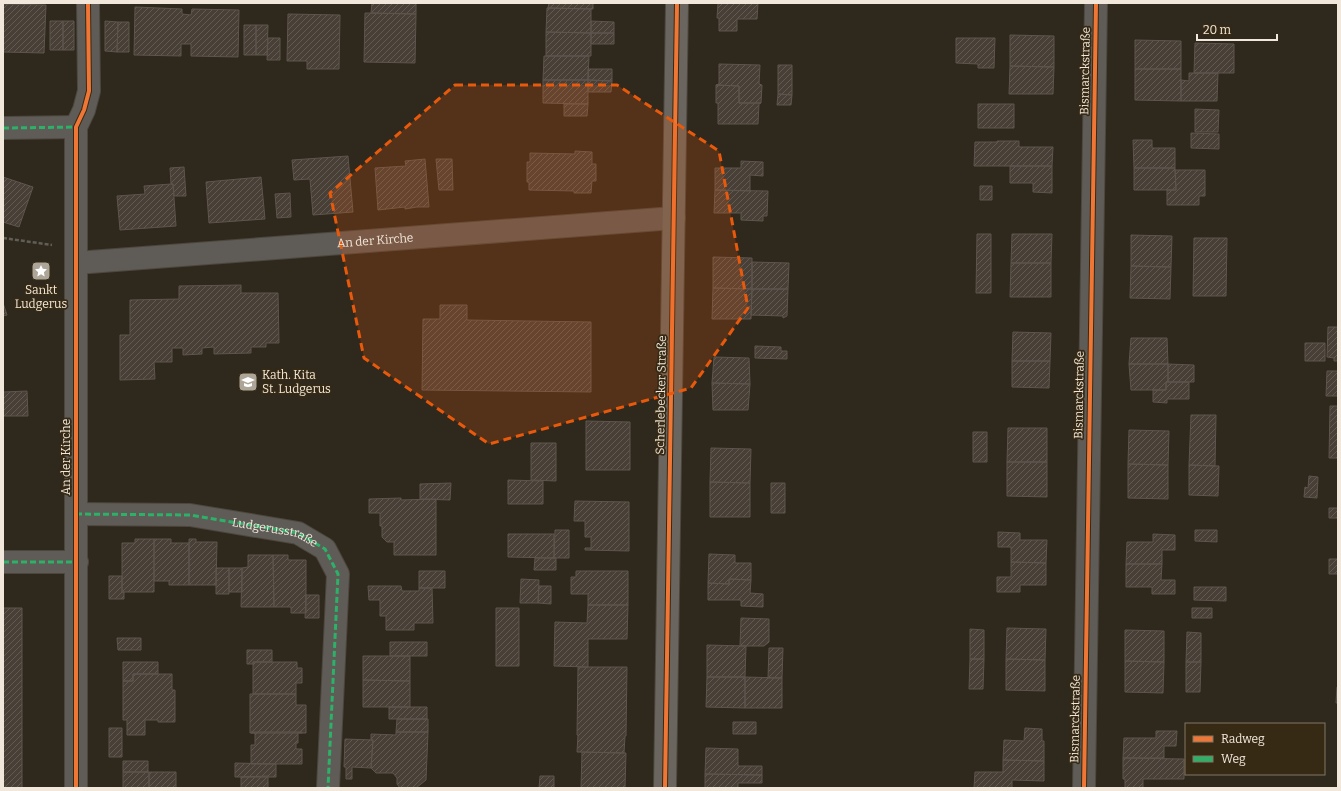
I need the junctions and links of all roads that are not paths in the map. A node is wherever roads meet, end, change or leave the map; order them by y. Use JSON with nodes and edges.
{"nodes":[{"id":1,"x":88,"y":3,"type":"edge"},
{"id":2,"x":676,"y":3,"type":"edge"},
{"id":3,"x":1096,"y":3,"type":"edge"},
{"id":4,"x":76,"y":127,"type":"junction"},
{"id":5,"x":3,"y":128,"type":"edge"},
{"id":6,"x":674,"y":218,"type":"junction"},
{"id":7,"x":76,"y":256,"type":"junction"},
{"id":8,"x":76,"y":514,"type":"junction"},
{"id":9,"x":3,"y":562,"type":"edge"},
{"id":10,"x":77,"y":562,"type":"junction"},
{"id":11,"x":76,"y":788,"type":"edge"},
{"id":12,"x":328,"y":788,"type":"edge"},
{"id":13,"x":665,"y":788,"type":"edge"},
{"id":14,"x":1084,"y":788,"type":"edge"}],
"edges":[{"from":1,"to":4,"type":"street"},
{"from":2,"to":6,"type":"street","name":"Scherlebecker Straße"},
{"from":3,"to":14,"type":"street","name":"Bismarckstraße"},
{"from":4,"to":5,"type":"street"},
{"from":4,"to":7,"type":"street","name":"An der Kirche"},
{"from":6,"to":7,"type":"street","name":"An der Kirche"},
{"from":6,"to":13,"type":"street","name":"Scherlebecker Straße"},
{"from":7,"to":8,"type":"street","name":"An der Kirche"},
{"from":8,"to":10,"type":"street","name":"An der Kirche"},
{"from":8,"to":12,"type":"street","name":"Ludgerusstraße"},
{"from":9,"to":10,"type":"street"},
{"from":10,"to":11,"type":"street","name":"An der Kirche"}]}
